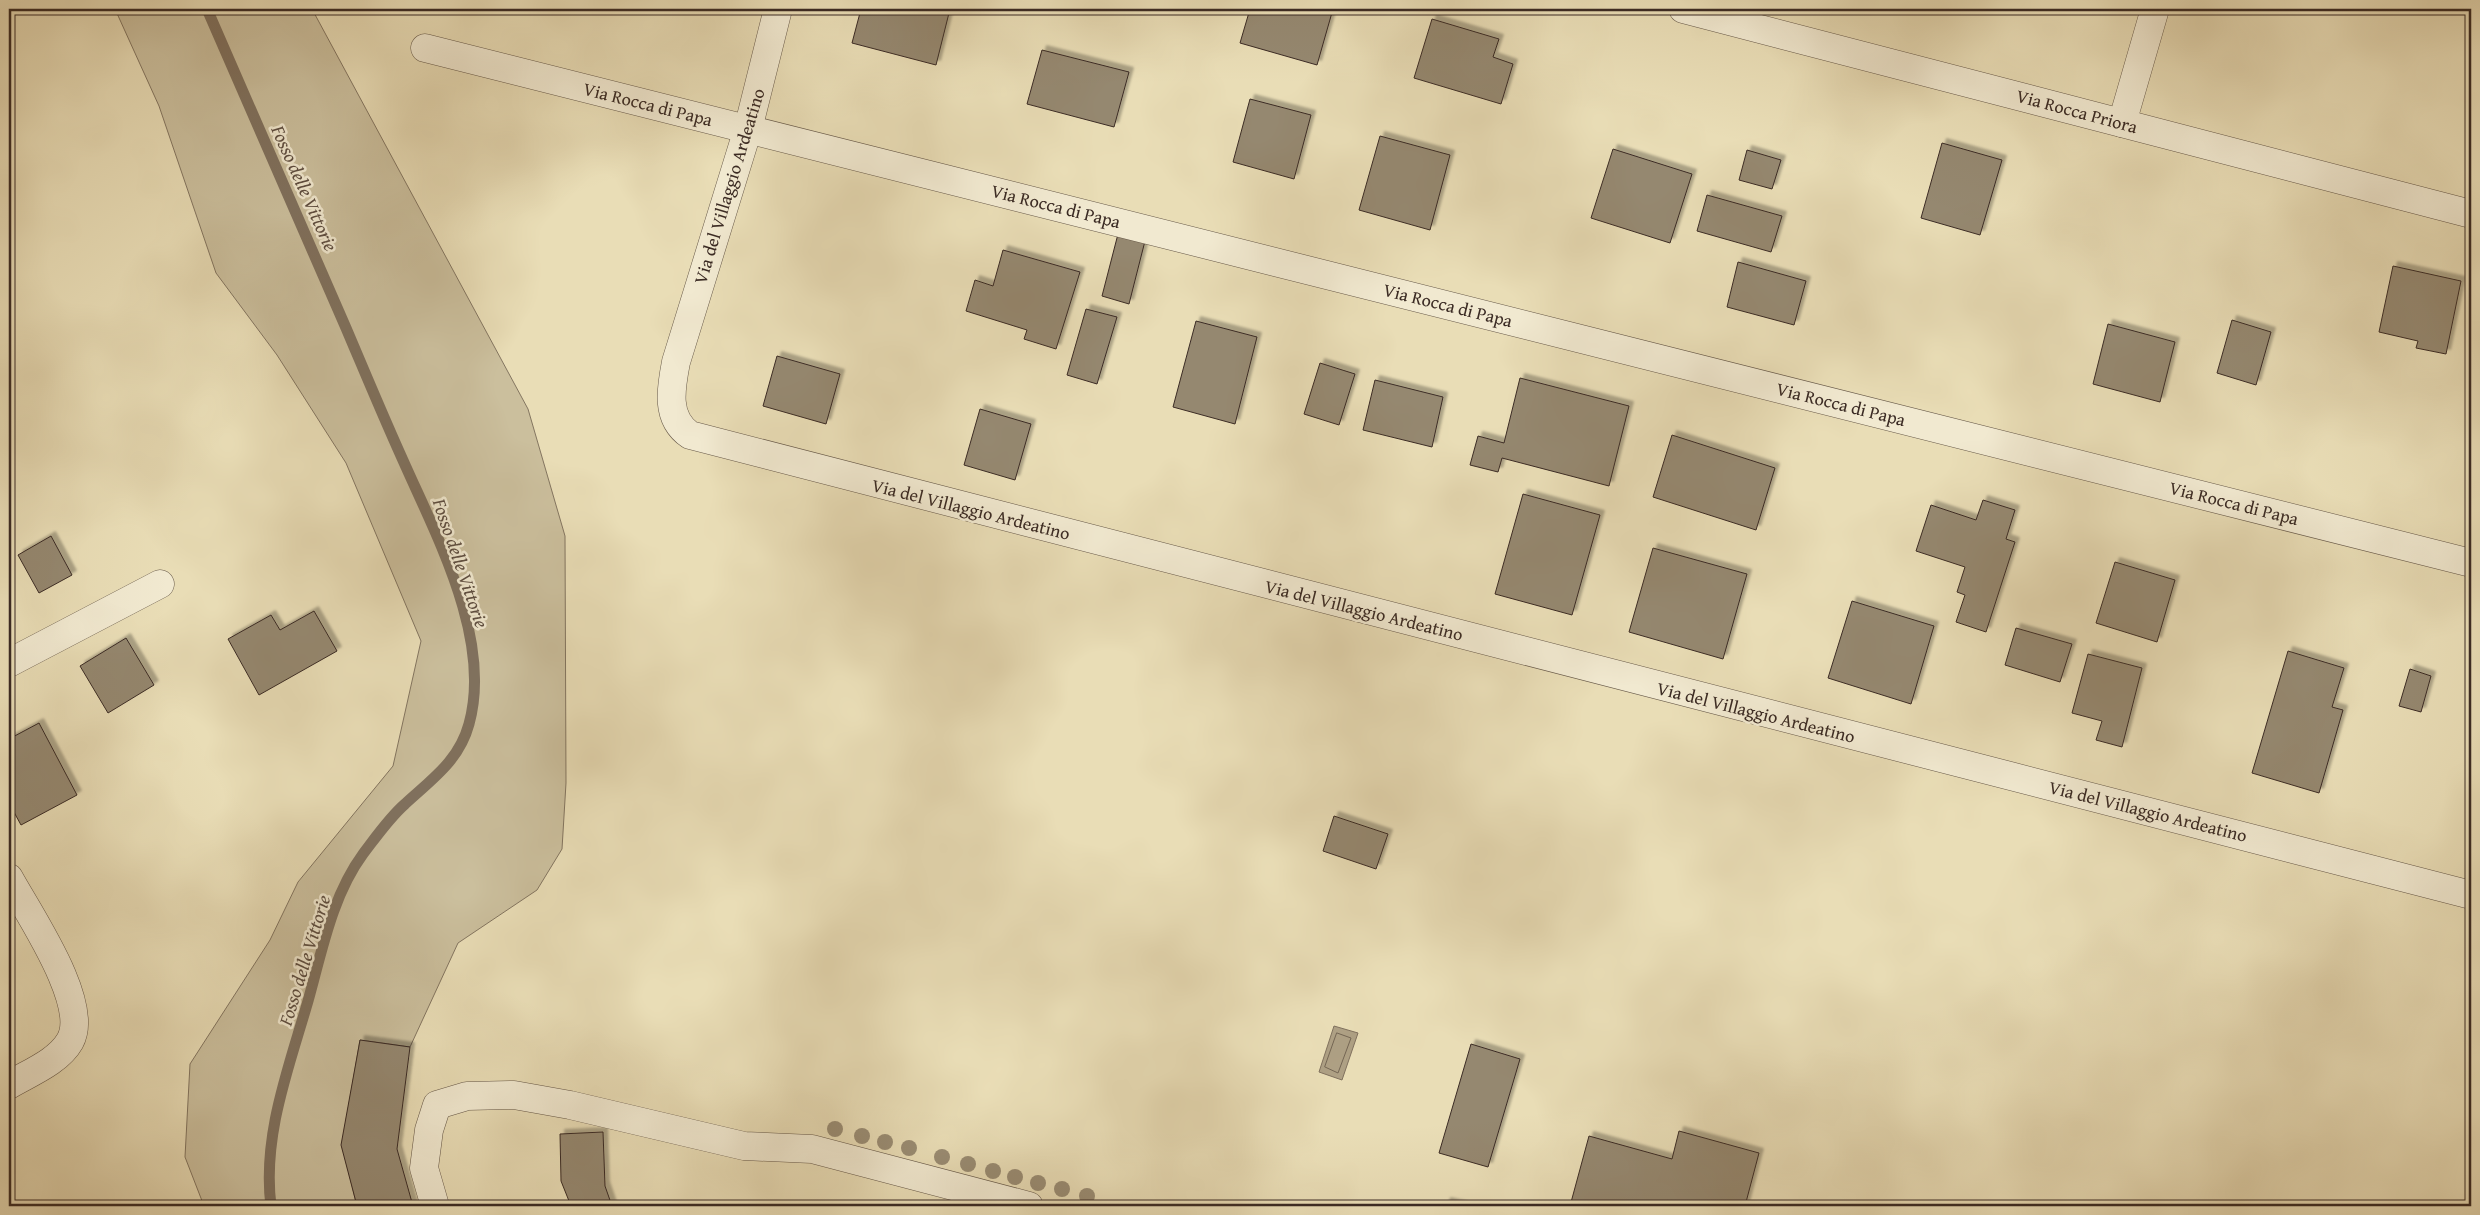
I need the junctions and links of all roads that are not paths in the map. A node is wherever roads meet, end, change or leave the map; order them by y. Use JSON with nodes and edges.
{"nodes":[{"id":1,"x":778,"y":9,"type":"edge"},
{"id":2,"x":1683,"y":9,"type":"edge"},
{"id":3,"x":2155,"y":9,"type":"edge"},
{"id":4,"x":425,"y":48,"type":"dead end"},
{"id":5,"x":2122,"y":123,"type":"junction"},
{"id":6,"x":748,"y":129,"type":"junction"},
{"id":7,"x":2471,"y":214,"type":"edge"},
{"id":8,"x":2471,"y":563,"type":"edge"},
{"id":9,"x":160,"y":584,"type":"dead end"},
{"id":10,"x":9,"y":662,"type":"edge"},
{"id":11,"x":9,"y":878,"type":"edge"},
{"id":12,"x":2471,"y":895,"type":"edge"},
{"id":13,"x":9,"y":1085,"type":"edge"},
{"id":14,"x":434,"y":1206,"type":"edge"},
{"id":15,"x":1028,"y":1206,"type":"edge"}],
"edges":[{"from":1,"to":6,"type":"street","name":"Via del Villaggio Ardeatino"},
{"from":2,"to":5,"type":"street","name":"Via Rocca Priora"},
{"from":3,"to":5,"type":"street"},
{"from":4,"to":6,"type":"street","name":"Via Rocca di Papa"},
{"from":5,"to":7,"type":"street","name":"Via Rocca Priora"},
{"from":6,"to":8,"type":"street","name":"Via Rocca di Papa"},
{"from":6,"to":12,"type":"street","name":"Via del Villaggio Ardeatino"},
{"from":9,"to":10,"type":"street"},
{"from":11,"to":13,"type":"street"},
{"from":14,"to":15,"type":"street"}]}
